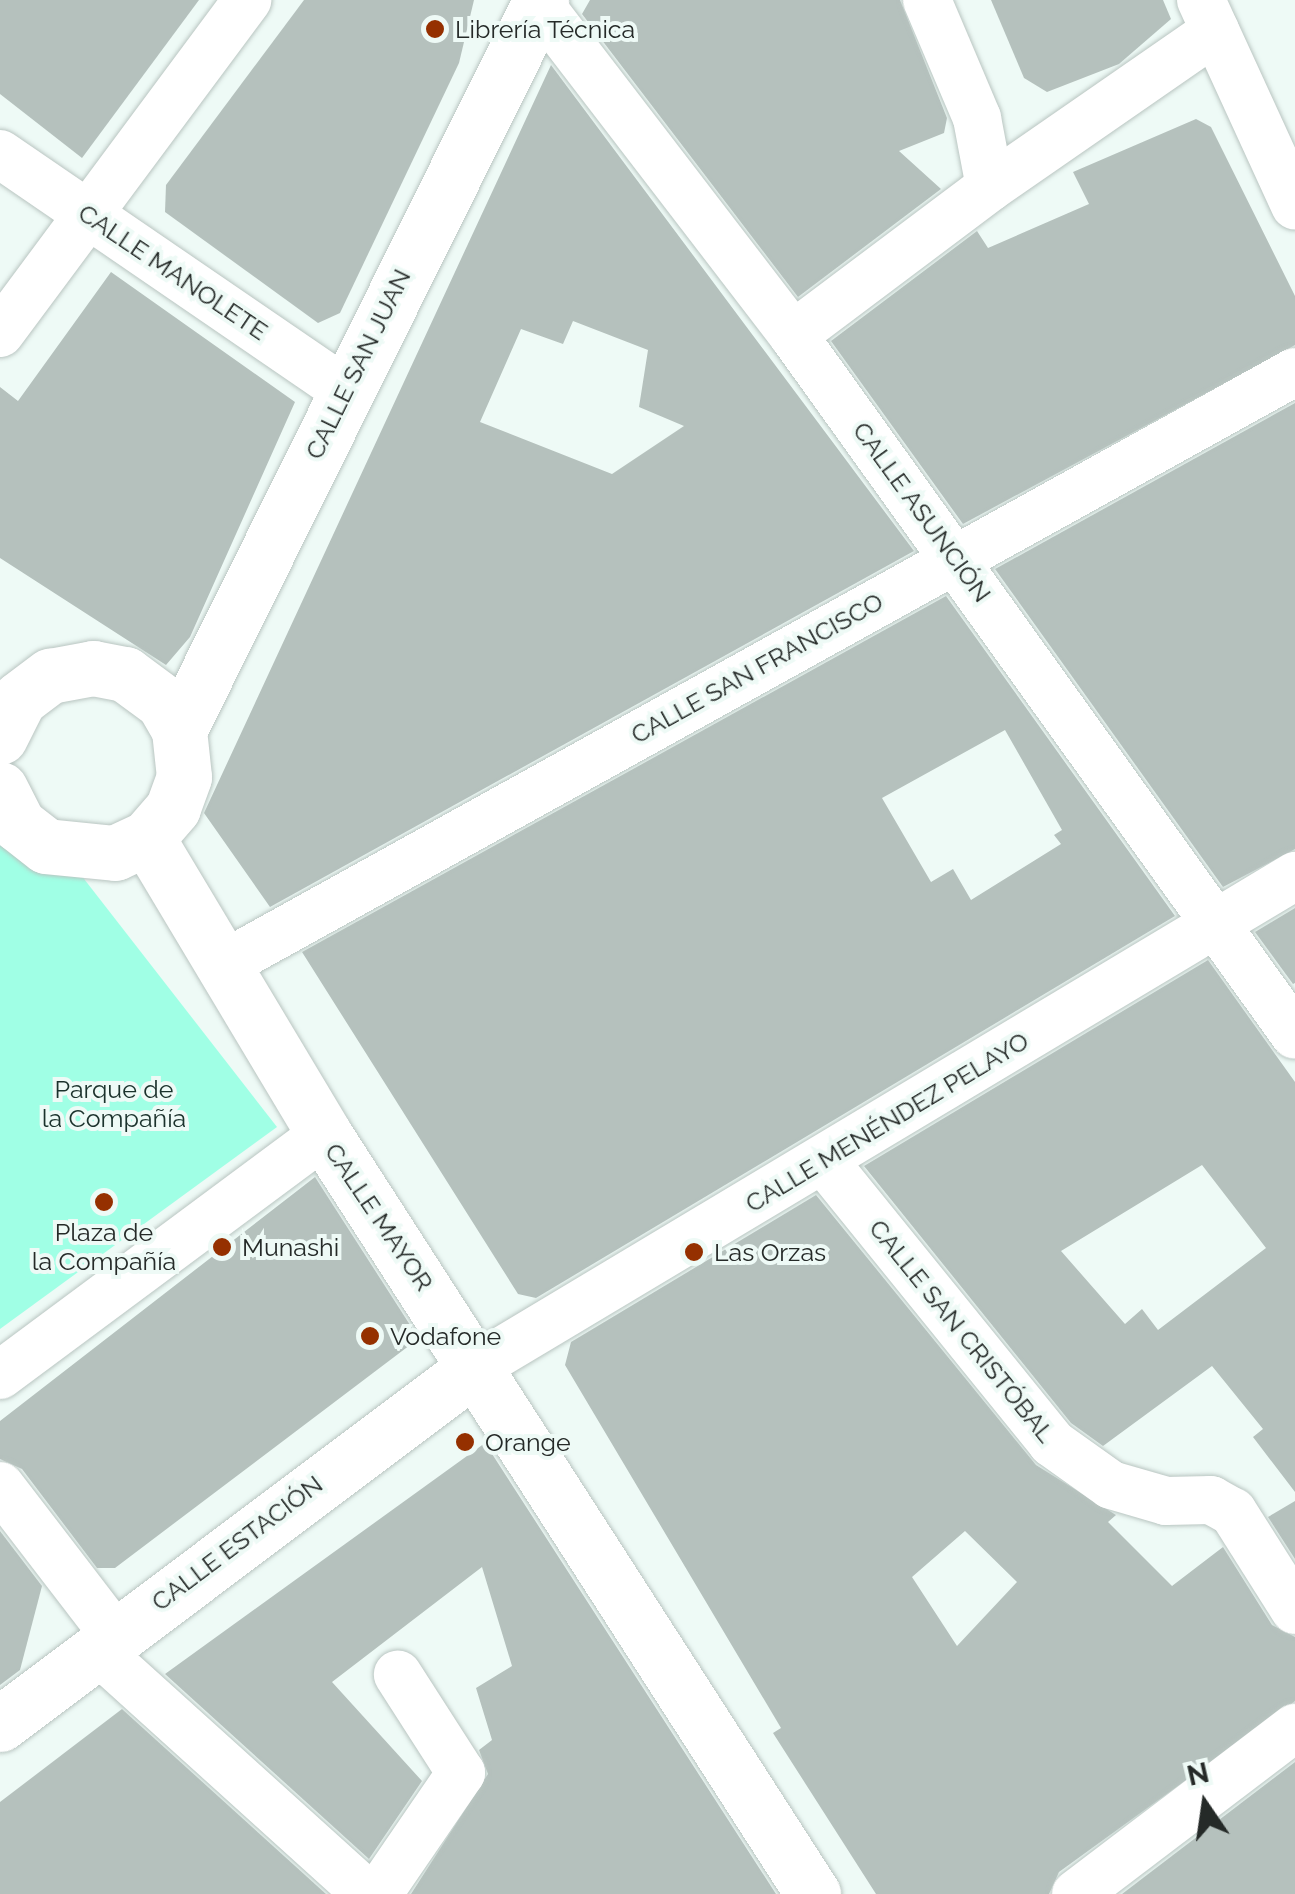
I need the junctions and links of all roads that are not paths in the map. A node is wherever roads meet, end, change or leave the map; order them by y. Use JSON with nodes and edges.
{"nodes":[{"id":1,"x":247,"y":0,"type":"edge"},
{"id":2,"x":927,"y":0,"type":"edge"},
{"id":3,"x":539,"y":1,"type":"edge"},
{"id":4,"x":1208,"y":16,"type":"edge"},
{"id":5,"x":0,"y":154,"type":"edge"},
{"id":6,"x":990,"y":188,"type":"junction"},
{"id":7,"x":1295,"y":206,"type":"edge"},
{"id":8,"x":90,"y":215,"type":"junction"},
{"id":9,"x":0,"y":332,"type":"edge"},
{"id":10,"x":793,"y":335,"type":"junction"},
{"id":11,"x":1295,"y":372,"type":"edge"},
{"id":12,"x":345,"y":390,"type":"junction"},
{"id":13,"x":956,"y":558,"type":"junction"},
{"id":14,"x":6,"y":707,"type":"edge"},
{"id":15,"x":179,"y":730,"type":"junction"},
{"id":16,"x":0,"y":789,"type":"edge"},
{"id":17,"x":147,"y":838,"type":"junction"},
{"id":18,"x":1295,"y":876,"type":"edge"},
{"id":19,"x":1216,"y":922,"type":"junction"},
{"id":20,"x":220,"y":966,"type":"junction"},
{"id":21,"x":1295,"y":1035,"type":"edge"},
{"id":22,"x":324,"y":1134,"type":"junction"},
{"id":23,"x":824,"y":1161,"type":"junction"},
{"id":24,"x":477,"y":1366,"type":"junction"},
{"id":25,"x":0,"y":1375,"type":"edge"},
{"id":26,"x":0,"y":1486,"type":"edge"},
{"id":27,"x":1295,"y":1610,"type":"edge"},
{"id":28,"x":106,"y":1643,"type":"junction"},
{"id":29,"x":398,"y":1675,"type":"dead end"},
{"id":30,"x":0,"y":1724,"type":"edge"},
{"id":31,"x":1295,"y":1728,"type":"edge"},
{"id":32,"x":367,"y":1894,"type":"edge"},
{"id":33,"x":378,"y":1894,"type":"edge"},
{"id":34,"x":814,"y":1894,"type":"edge"},
{"id":35,"x":1076,"y":1894,"type":"edge"}],
"edges":[{"from":1,"to":8,"type":"street"},
{"from":2,"to":6,"type":"street"},
{"from":3,"to":10,"type":"street","name":"CALLE ASUNCIÓN"},
{"from":3,"to":12,"type":"main road","name":"CALLE SAN JUAN"},
{"from":4,"to":6,"type":"street"},
{"from":4,"to":7,"type":"street"},
{"from":5,"to":8,"type":"street","name":"CALLE MANOLETE"},
{"from":6,"to":10,"type":"street"},
{"from":8,"to":9,"type":"street"},
{"from":8,"to":12,"type":"street","name":"CALLE MANOLETE"},
{"from":10,"to":13,"type":"street","name":"CALLE ASUNCIÓN"},
{"from":11,"to":13,"type":"street","name":"CALLE SAN FRANCISCO"},
{"from":12,"to":15,"type":"main road","name":"CALLE SAN JUAN"},
{"from":13,"to":19,"type":"street","name":"CALLE ASUNCIÓN"},
{"from":13,"to":20,"type":"street","name":"CALLE SAN FRANCISCO"},
{"from":14,"to":15,"type":"main road"},
{"from":15,"to":17,"type":"main road"},
{"from":16,"to":17,"type":"main road"},
{"from":17,"to":20,"type":"main road","name":"CALLE MAYOR"},
{"from":18,"to":19,"type":"street","name":"CALLE MENÉNDEZ PELAYO"},
{"from":19,"to":21,"type":"street","name":"CALLE ASUNCIÓN"},
{"from":19,"to":23,"type":"street","name":"CALLE MENÉNDEZ PELAYO"},
{"from":20,"to":22,"type":"main road","name":"CALLE MAYOR"},
{"from":22,"to":24,"type":"main road","name":"CALLE MAYOR"},
{"from":22,"to":25,"type":"street"},
{"from":23,"to":24,"type":"street","name":"CALLE MENÉNDEZ PELAYO"},
{"from":23,"to":27,"type":"street","name":"CALLE SAN CRISTÓBAL"},
{"from":24,"to":28,"type":"main road","name":"CALLE ESTACIÓN"},
{"from":24,"to":34,"type":"main road","name":"CALLE MAYOR"},
{"from":26,"to":28,"type":"street"},
{"from":28,"to":30,"type":"main road","name":"CALLE ESTACIÓN"},
{"from":28,"to":32,"type":"street"},
{"from":29,"to":33,"type":"street"},
{"from":31,"to":35,"type":"street"}]}
